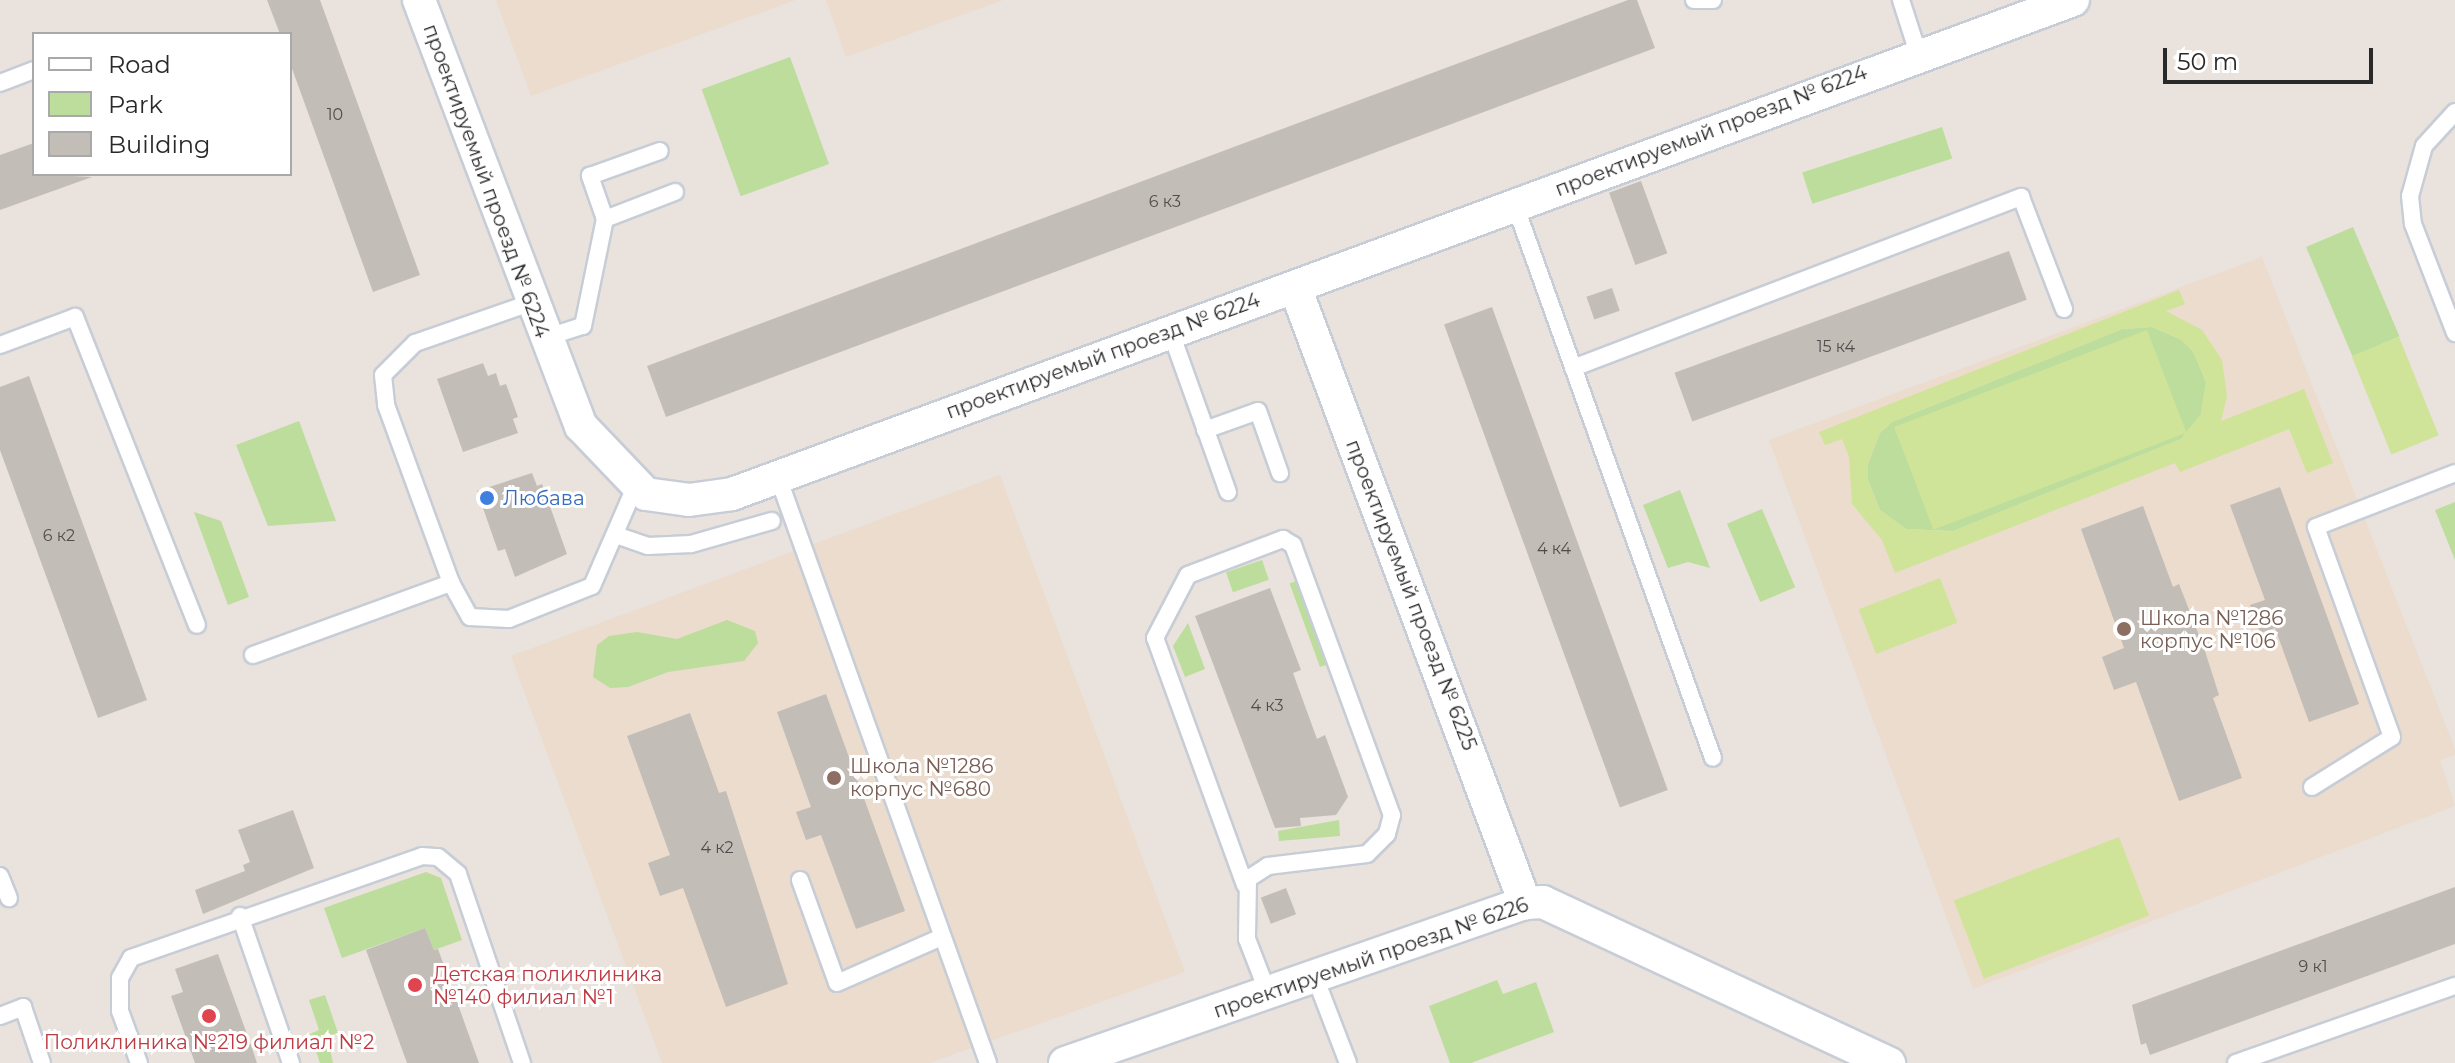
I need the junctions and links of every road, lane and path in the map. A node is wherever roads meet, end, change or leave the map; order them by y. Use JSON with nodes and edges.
{"nodes":[{"id":1,"x":419,"y":0,"type":"edge"},
{"id":2,"x":1694,"y":0,"type":"edge"},
{"id":3,"x":1713,"y":0,"type":"edge"},
{"id":4,"x":1901,"y":0,"type":"edge"},
{"id":5,"x":2073,"y":0,"type":"edge"},
{"id":6,"x":1918,"y":53,"type":"junction"},
{"id":7,"x":32,"y":71,"type":"edge"},
{"id":8,"x":0,"y":83,"type":"edge"},
{"id":9,"x":2455,"y":112,"type":"edge"},
{"id":10,"x":660,"y":151,"type":"dead end"},
{"id":11,"x":675,"y":192,"type":"dead end"},
{"id":12,"x":1515,"y":205,"type":"junction"},
{"id":13,"x":605,"y":219,"type":"junction"},
{"id":14,"x":1295,"y":287,"type":"junction"},
{"id":15,"x":530,"y":303,"type":"junction"},
{"id":16,"x":2064,"y":309,"type":"dead end"},
{"id":17,"x":1171,"y":333,"type":"junction"},
{"id":18,"x":2455,"y":333,"type":"edge"},
{"id":19,"x":545,"y":338,"type":"junction"},
{"id":20,"x":0,"y":345,"type":"edge"},
{"id":21,"x":1573,"y":368,"type":"junction"},
{"id":22,"x":1205,"y":430,"type":"junction"},
{"id":23,"x":1280,"y":473,"type":"dead end"},
{"id":24,"x":2455,"y":473,"type":"edge"},
{"id":25,"x":778,"y":477,"type":"junction"},
{"id":26,"x":636,"y":485,"type":"junction"},
{"id":27,"x":1228,"y":492,"type":"dead end"},
{"id":28,"x":772,"y":521,"type":"dead end"},
{"id":29,"x":616,"y":535,"type":"junction"},
{"id":30,"x":451,"y":583,"type":"junction"},
{"id":31,"x":197,"y":625,"type":"dead end"},
{"id":32,"x":253,"y":655,"type":"dead end"},
{"id":33,"x":1713,"y":758,"type":"dead end"},
{"id":34,"x":2312,"y":787,"type":"dead end"},
{"id":35,"x":0,"y":876,"type":"edge"},
{"id":36,"x":800,"y":880,"type":"dead end"},
{"id":37,"x":1245,"y":885,"type":"junction"},
{"id":38,"x":9,"y":898,"type":"dead end"},
{"id":39,"x":1525,"y":903,"type":"junction"},
{"id":40,"x":240,"y":916,"type":"junction"},
{"id":41,"x":942,"y":937,"type":"junction"},
{"id":42,"x":1315,"y":977,"type":"junction"},
{"id":43,"x":2455,"y":986,"type":"edge"},
{"id":44,"x":1268,"y":993,"type":"junction"},
{"id":45,"x":0,"y":1016,"type":"edge"},
{"id":46,"x":1839,"y":1053,"type":"edge"},
{"id":47,"x":1343,"y":1062,"type":"edge"},
{"id":48,"x":42,"y":1063,"type":"edge"},
{"id":49,"x":139,"y":1063,"type":"edge"},
{"id":50,"x":291,"y":1063,"type":"edge"},
{"id":51,"x":522,"y":1063,"type":"edge"},
{"id":52,"x":988,"y":1063,"type":"edge"},
{"id":53,"x":1065,"y":1063,"type":"edge"},
{"id":54,"x":1889,"y":1063,"type":"edge"},
{"id":55,"x":2236,"y":1063,"type":"edge"}],
"edges":[{"from":1,"to":15,"type":"street","name":"проектируемый проезд № 6224"},
{"from":2,"to":3,"type":"lane"},
{"from":4,"to":6,"type":"lane"},
{"from":5,"to":6,"type":"street","name":"проектируемый проезд № 6224"},
{"from":6,"to":12,"type":"street","name":"проектируемый проезд № 6224"},
{"from":7,"to":8,"type":"lane"},
{"from":9,"to":18,"type":"lane"},
{"from":10,"to":13,"type":"lane"},
{"from":11,"to":13,"type":"lane"},
{"from":12,"to":14,"type":"street","name":"проектируемый проезд № 6224"},
{"from":12,"to":21,"type":"lane"},
{"from":13,"to":19,"type":"lane"},
{"from":14,"to":17,"type":"street","name":"проектируемый проезд № 6224"},
{"from":14,"to":39,"type":"street","name":"проектируемый проезд № 6225"},
{"from":15,"to":19,"type":"street","name":"проектируемый проезд № 6224"},
{"from":15,"to":30,"type":"lane"},
{"from":16,"to":21,"type":"lane"},
{"from":17,"to":22,"type":"lane"},
{"from":17,"to":25,"type":"street","name":"проектируемый проезд № 6224"},
{"from":19,"to":26,"type":"street","name":"проектируемый проезд № 6224"},
{"from":20,"to":31,"type":"lane"},
{"from":21,"to":33,"type":"lane"},
{"from":22,"to":23,"type":"lane"},
{"from":22,"to":27,"type":"lane"},
{"from":24,"to":34,"type":"lane"},
{"from":25,"to":26,"type":"street","name":"проектируемый проезд № 6224"},
{"from":25,"to":41,"type":"lane"},
{"from":26,"to":29,"type":"lane"},
{"from":28,"to":29,"type":"lane"},
{"from":29,"to":30,"type":"lane"},
{"from":30,"to":32,"type":"lane"},
{"from":35,"to":38,"type":"lane"},
{"from":36,"to":41,"type":"lane"},
{"from":37,"to":37,"type":"lane"},
{"from":37,"to":44,"type":"lane"},
{"from":39,"to":42,"type":"street","name":"проектируемый проезд № 6226"},
{"from":39,"to":46,"type":"street","name":"проектируемый проезд № 6226"},
{"from":40,"to":49,"type":"lane"},
{"from":40,"to":50,"type":"lane"},
{"from":40,"to":51,"type":"lane"},
{"from":41,"to":52,"type":"lane"},
{"from":42,"to":44,"type":"street","name":"проектируемый проезд № 6226"},
{"from":42,"to":47,"type":"lane"},
{"from":43,"to":55,"type":"lane"},
{"from":44,"to":53,"type":"street","name":"проектируемый проезд № 6226"},
{"from":45,"to":48,"type":"lane"},
{"from":46,"to":54,"type":"street","name":"проектируемый проезд № 6226"}]}
